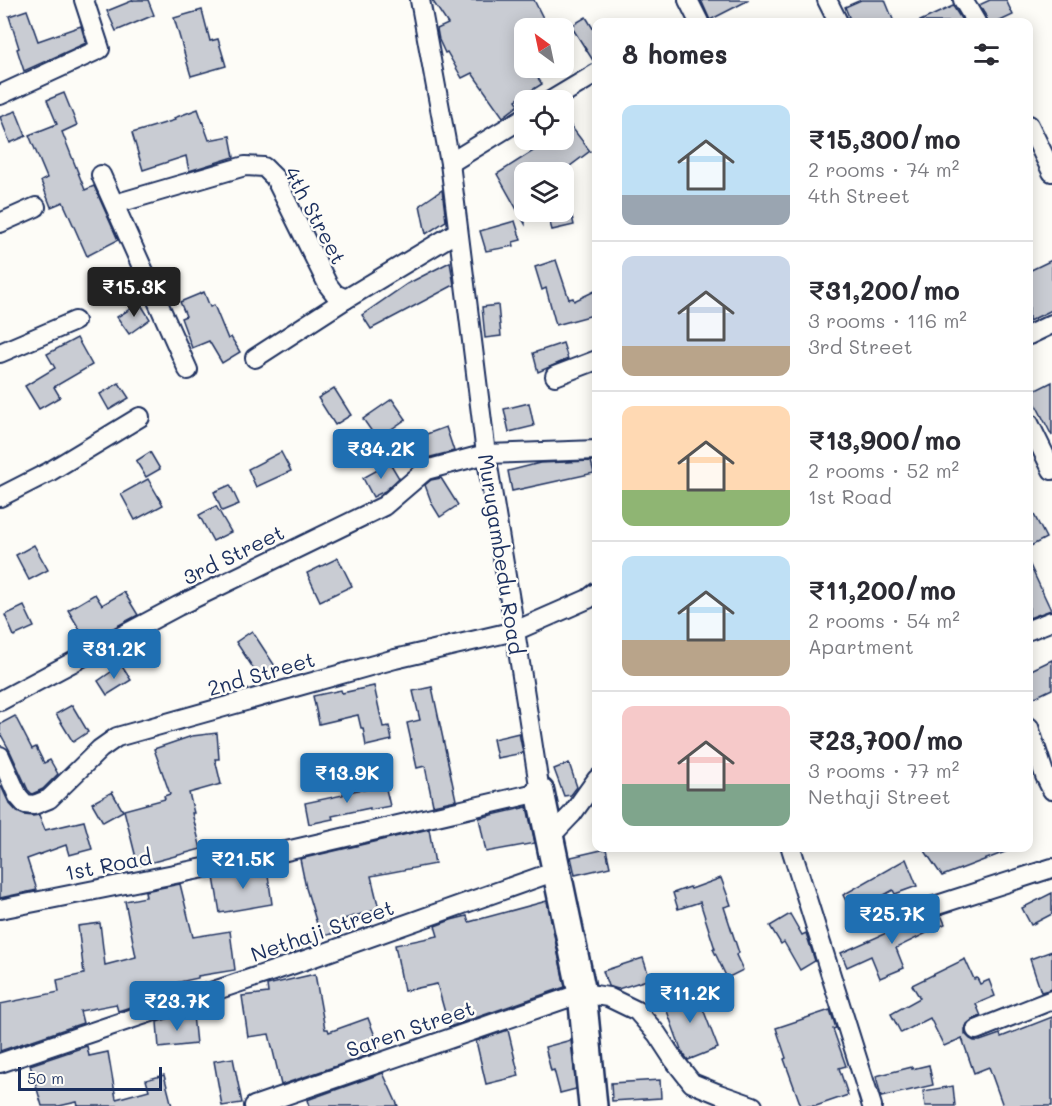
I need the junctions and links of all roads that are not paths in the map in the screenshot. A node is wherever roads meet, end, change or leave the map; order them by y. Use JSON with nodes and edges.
{"nodes":[{"id":1,"x":84,"y":0,"type":"edge"},
{"id":2,"x":420,"y":0,"type":"edge"},
{"id":3,"x":827,"y":0,"type":"edge"},
{"id":4,"x":963,"y":0,"type":"edge"},
{"id":5,"x":836,"y":18,"type":"edge"},
{"id":6,"x":974,"y":18,"type":"edge"},
{"id":7,"x":592,"y":76,"type":"edge"},
{"id":8,"x":569,"y":90,"type":"edge"},
{"id":9,"x":0,"y":95,"type":"edge"},
{"id":10,"x":514,"y":124,"type":"edge"},
{"id":11,"x":1033,"y":133,"type":"edge"},
{"id":12,"x":450,"y":163,"type":"junction"},
{"id":13,"x":1052,"y":172,"type":"edge"},
{"id":14,"x":101,"y":175,"type":"dead end"},
{"id":15,"x":115,"y":204,"type":"junction"},
{"id":16,"x":36,"y":207,"type":"dead end"},
{"id":17,"x":0,"y":223,"type":"edge"},
{"id":18,"x":458,"y":232,"type":"junction"},
{"id":19,"x":346,"y":299,"type":"junction"},
{"id":20,"x":75,"y":321,"type":"dead end"},
{"id":21,"x":1052,"y":324,"type":"edge"},
{"id":22,"x":1033,"y":333,"type":"edge"},
{"id":23,"x":0,"y":353,"type":"edge"},
{"id":24,"x":255,"y":358,"type":"dead end"},
{"id":25,"x":592,"y":362,"type":"edge"},
{"id":26,"x":188,"y":370,"type":"dead end"},
{"id":27,"x":555,"y":376,"type":"dead end"},
{"id":28,"x":140,"y":417,"type":"dead end"},
{"id":29,"x":1033,"y":431,"type":"edge"},
{"id":30,"x":592,"y":450,"type":"edge"},
{"id":31,"x":486,"y":454,"type":"junction"},
{"id":32,"x":1052,"y":470,"type":"edge"},
{"id":33,"x":0,"y":497,"type":"edge"},
{"id":34,"x":592,"y":596,"type":"edge"},
{"id":35,"x":1052,"y":621,"type":"edge"},
{"id":36,"x":1033,"y":628,"type":"edge"},
{"id":37,"x":515,"y":632,"type":"junction"},
{"id":38,"x":0,"y":701,"type":"edge"},
{"id":39,"x":1033,"y":740,"type":"edge"},
{"id":40,"x":0,"y":756,"type":"edge"},
{"id":41,"x":1045,"y":780,"type":"edge"},
{"id":42,"x":592,"y":786,"type":"edge"},
{"id":43,"x":540,"y":792,"type":"junction"},
{"id":44,"x":549,"y":838,"type":"junction"},
{"id":45,"x":792,"y":852,"type":"edge"},
{"id":46,"x":1052,"y":868,"type":"edge"},
{"id":47,"x":556,"y":871,"type":"junction"},
{"id":48,"x":931,"y":907,"type":"dead end"},
{"id":49,"x":0,"y":909,"type":"edge"},
{"id":50,"x":582,"y":993,"type":"junction"},
{"id":51,"x":1052,"y":1000,"type":"edge"},
{"id":52,"x":976,"y":1030,"type":"dead end"},
{"id":53,"x":0,"y":1063,"type":"edge"},
{"id":54,"x":254,"y":1106,"type":"edge"},
{"id":55,"x":593,"y":1106,"type":"edge"},
{"id":56,"x":753,"y":1106,"type":"edge"},
{"id":57,"x":872,"y":1106,"type":"edge"}],
"edges":[{"from":1,"to":9,"type":"street"},
{"from":2,"to":12,"type":"street","name":"Murugambedu Road"},
{"from":3,"to":5,"type":"street"},
{"from":4,"to":6,"type":"street"},
{"from":7,"to":8,"type":"street"},
{"from":10,"to":12,"type":"street"},
{"from":11,"to":13,"type":"street"},
{"from":12,"to":18,"type":"street","name":"Murugambedu Road"},
{"from":14,"to":15,"type":"street"},
{"from":15,"to":19,"type":"street","name":"4th Street"},
{"from":15,"to":26,"type":"street"},
{"from":16,"to":17,"type":"street"},
{"from":18,"to":19,"type":"street"},
{"from":18,"to":31,"type":"street","name":"Murugambedu Road"},
{"from":19,"to":24,"type":"street"},
{"from":20,"to":23,"type":"street"},
{"from":21,"to":22,"type":"street"},
{"from":25,"to":27,"type":"street"},
{"from":28,"to":33,"type":"street"},
{"from":29,"to":32,"type":"street"},
{"from":30,"to":31,"type":"street","name":"3rd Street"},
{"from":31,"to":37,"type":"street","name":"Murugambedu Road"},
{"from":31,"to":38,"type":"street","name":"3rd Street"},
{"from":34,"to":37,"type":"street"},
{"from":35,"to":36,"type":"street"},
{"from":37,"to":40,"type":"street","name":"2nd Street"},
{"from":37,"to":43,"type":"street","name":"Murugambedu Road"},
{"from":39,"to":41,"type":"street"},
{"from":42,"to":44,"type":"street"},
{"from":43,"to":44,"type":"street","name":"Murugambedu Road"},
{"from":43,"to":49,"type":"street","name":"1st Road"},
{"from":44,"to":47,"type":"street","name":"Murugambedu Road"},
{"from":45,"to":57,"type":"street"},
{"from":46,"to":48,"type":"street"},
{"from":47,"to":50,"type":"street","name":"Murugambedu Road"},
{"from":47,"to":53,"type":"street","name":"Nethaji Street"},
{"from":50,"to":54,"type":"street","name":"Saren Street"},
{"from":50,"to":55,"type":"street","name":"Murugambedu Road"},
{"from":50,"to":56,"type":"street"},
{"from":51,"to":52,"type":"street"}]}
